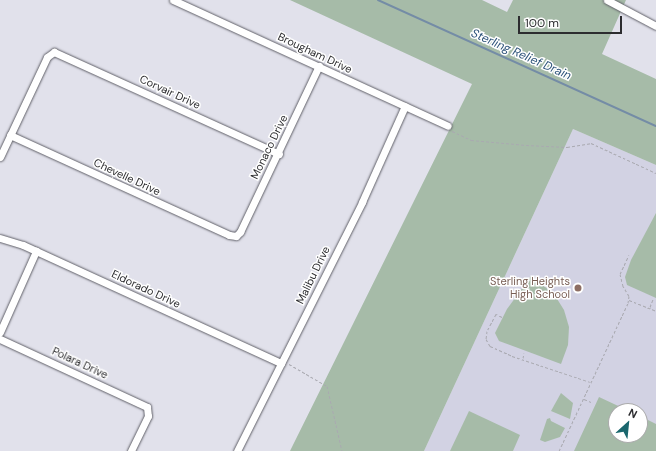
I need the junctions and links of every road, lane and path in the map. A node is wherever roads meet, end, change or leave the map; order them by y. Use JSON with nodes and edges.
{"nodes":[{"id":1,"x":174,"y":0,"type":"edge"},
{"id":2,"x":607,"y":0,"type":"edge"},
{"id":3,"x":656,"y":26,"type":"edge"},
{"id":4,"x":319,"y":66,"type":"junction"},
{"id":5,"x":405,"y":106,"type":"junction"},
{"id":6,"x":448,"y":126,"type":"joint"},
{"id":7,"x":10,"y":135,"type":"junction"},
{"id":8,"x":279,"y":154,"type":"junction"},
{"id":9,"x":0,"y":157,"type":"edge"},
{"id":10,"x":656,"y":173,"type":"edge"},
{"id":11,"x":236,"y":236,"type":"joint"},
{"id":12,"x":0,"y":238,"type":"edge"},
{"id":13,"x":36,"y":251,"type":"junction"},
{"id":14,"x":630,"y":255,"type":"dead end"},
{"id":15,"x":653,"y":298,"type":"dead end"},
{"id":16,"x":629,"y":300,"type":"junction"},
{"id":17,"x":649,"y":308,"type":"junction"},
{"id":18,"x":656,"y":311,"type":"edge"},
{"id":19,"x":502,"y":317,"type":"dead end"},
{"id":20,"x":0,"y":332,"type":"edge"},
{"id":21,"x":0,"y":339,"type":"edge"},
{"id":22,"x":524,"y":353,"type":"dead end"},
{"id":23,"x":522,"y":359,"type":"junction"},
{"id":24,"x":284,"y":363,"type":"junction"},
{"id":25,"x":591,"y":382,"type":"junction"},
{"id":26,"x":584,"y":399,"type":"junction"},
{"id":27,"x":591,"y":402,"type":"dead end"},
{"id":28,"x":131,"y":451,"type":"edge"},
{"id":29,"x":237,"y":451,"type":"edge"},
{"id":30,"x":342,"y":451,"type":"edge"},
{"id":31,"x":559,"y":451,"type":"edge"}],
"edges":[{"from":1,"to":4,"type":"street","name":"Brougham Drive"},
{"from":2,"to":3,"type":"street"},
{"from":4,"to":5,"type":"street","name":"Brougham Drive"},
{"from":4,"to":8,"type":"street","name":"Monaco Drive"},
{"from":5,"to":6,"type":"street","name":"Brougham Drive"},
{"from":5,"to":24,"type":"street","name":"Malibu Drive"},
{"from":6,"to":10,"type":"path"},
{"from":7,"to":8,"type":"street","name":"Corvair Drive"},
{"from":7,"to":9,"type":"street"},
{"from":7,"to":11,"type":"street","name":"Chevelle Drive"},
{"from":8,"to":11,"type":"street","name":"Monaco Drive"},
{"from":12,"to":13,"type":"street","name":"Eldorado Drive"},
{"from":13,"to":20,"type":"street"},
{"from":13,"to":24,"type":"street","name":"Eldorado Drive"},
{"from":14,"to":16,"type":"path"},
{"from":15,"to":17,"type":"path"},
{"from":16,"to":17,"type":"path"},
{"from":16,"to":25,"type":"path"},
{"from":17,"to":18,"type":"path"},
{"from":19,"to":23,"type":"path"},
{"from":21,"to":28,"type":"street","name":"Polara Drive"},
{"from":22,"to":23,"type":"path"},
{"from":23,"to":25,"type":"path"},
{"from":24,"to":29,"type":"street","name":"Malibu Drive"},
{"from":24,"to":30,"type":"path"},
{"from":25,"to":26,"type":"path"},
{"from":26,"to":27,"type":"path"},
{"from":26,"to":31,"type":"path"}]}
